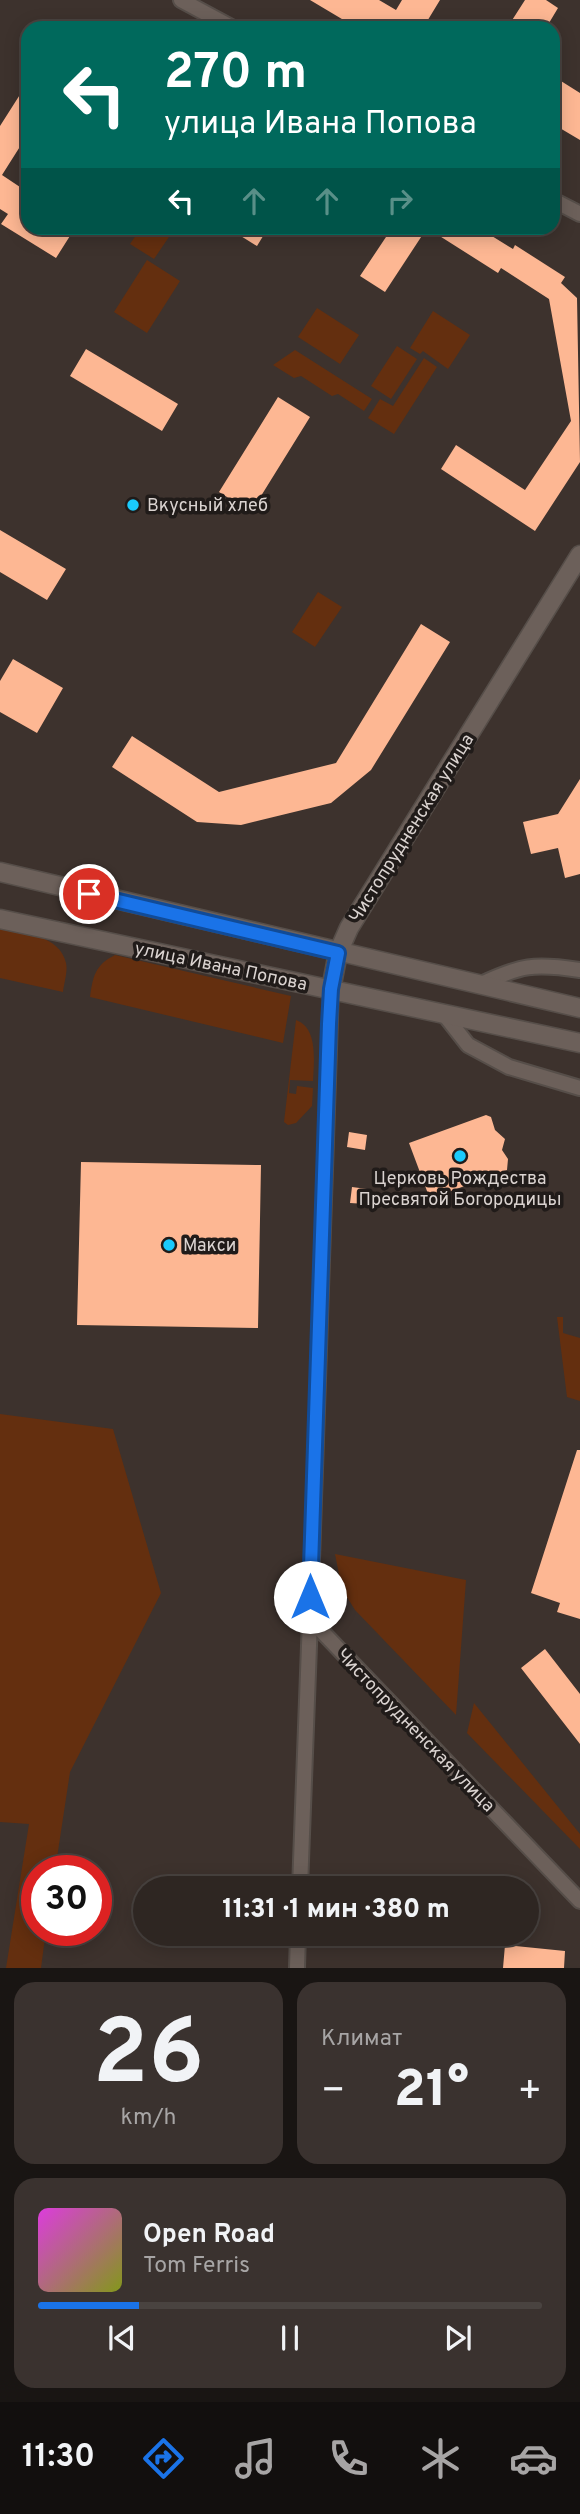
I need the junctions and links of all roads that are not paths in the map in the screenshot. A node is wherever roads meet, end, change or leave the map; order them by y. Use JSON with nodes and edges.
{"nodes":[{"id":1,"x":181,"y":0,"type":"edge"},
{"id":2,"x":220,"y":21,"type":"edge"},
{"id":3,"x":560,"y":204,"type":"edge"},
{"id":4,"x":580,"y":214,"type":"edge"},
{"id":5,"x":580,"y":555,"type":"edge"},
{"id":6,"x":0,"y":872,"type":"edge"},
{"id":7,"x":0,"y":919,"type":"edge"},
{"id":8,"x":338,"y":953,"type":"junction"},
{"id":9,"x":580,"y":970,"type":"edge"},
{"id":10,"x":479,"y":985,"type":"junction"},
{"id":11,"x":331,"y":989,"type":"junction"},
{"id":12,"x":580,"y":1008,"type":"edge"},
{"id":13,"x":443,"y":1013,"type":"junction"},
{"id":14,"x":580,"y":1043,"type":"edge"},
{"id":15,"x":580,"y":1088,"type":"edge"},
{"id":16,"x":310,"y":1619,"type":"junction"},
{"id":17,"x":300,"y":1876,"type":"edge"},
{"id":18,"x":580,"y":1901,"type":"edge"},
{"id":19,"x":298,"y":1946,"type":"edge"},
{"id":20,"x":297,"y":1968,"type":"edge"}],
"edges":[{"from":1,"to":2,"type":"street"},
{"from":3,"to":4,"type":"street"},
{"from":5,"to":8,"type":"main road","name":"Чистопрудненская улица"},
{"from":6,"to":8,"type":"main road"},
{"from":7,"to":11,"type":"main road","name":"улица Ивана Попова"},
{"from":8,"to":10,"type":"main road"},
{"from":8,"to":11,"type":"main road","name":"Чистопрудненская улица"},
{"from":9,"to":10,"type":"street"},
{"from":10,"to":12,"type":"main road"},
{"from":11,"to":13,"type":"main road","name":"улица Ивана Попова"},
{"from":11,"to":16,"type":"street","name":"Чистопрудненская улица"},
{"from":13,"to":14,"type":"main road","name":"улица Ивана Попова"},
{"from":13,"to":15,"type":"street"},
{"from":16,"to":17,"type":"street"},
{"from":16,"to":18,"type":"street","name":"Чистопрудненская улица"},
{"from":19,"to":20,"type":"street"}]}
